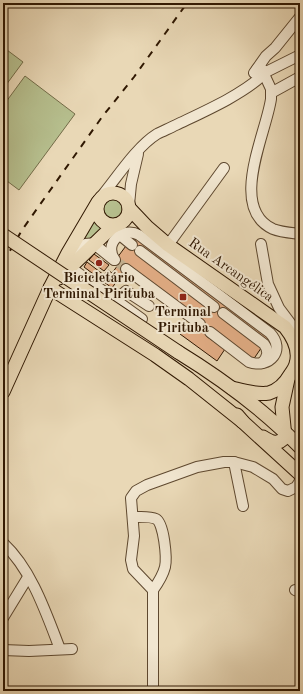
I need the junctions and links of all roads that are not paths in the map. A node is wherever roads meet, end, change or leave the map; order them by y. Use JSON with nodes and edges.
{"nodes":[{"id":1,"x":300,"y":17,"type":"edge"},
{"id":2,"x":300,"y":55,"type":"edge"},
{"id":3,"x":261,"y":73,"type":"junction"},
{"id":4,"x":300,"y":77,"type":"edge"},
{"id":5,"x":271,"y":93,"type":"junction"},
{"id":6,"x":139,"y":150,"type":"junction"},
{"id":7,"x":224,"y":168,"type":"dead end"},
{"id":8,"x":99,"y":200,"type":"junction"},
{"id":9,"x":129,"y":206,"type":"junction"},
{"id":10,"x":115,"y":226,"type":"junction"},
{"id":11,"x":147,"y":227,"type":"junction"},
{"id":12,"x":300,"y":234,"type":"edge"},
{"id":13,"x":3,"y":235,"type":"edge"},
{"id":14,"x":94,"y":244,"type":"junction"},
{"id":15,"x":261,"y":244,"type":"dead end"},
{"id":16,"x":3,"y":245,"type":"edge"},
{"id":17,"x":132,"y":245,"type":"dead end"},
{"id":18,"x":168,"y":245,"type":"junction"},
{"id":19,"x":140,"y":251,"type":"dead end"},
{"id":20,"x":68,"y":253,"type":"junction"},
{"id":21,"x":120,"y":264,"type":"junction"},
{"id":22,"x":70,"y":267,"type":"junction"},
{"id":23,"x":50,"y":288,"type":"junction"},
{"id":24,"x":116,"y":300,"type":"junction"},
{"id":25,"x":149,"y":306,"type":"dead end"},
{"id":26,"x":214,"y":307,"type":"dead end"},
{"id":27,"x":279,"y":308,"type":"junction"},
{"id":28,"x":223,"y":313,"type":"dead end"},
{"id":29,"x":142,"y":319,"type":"dead end"},
{"id":30,"x":278,"y":322,"type":"junction"},
{"id":31,"x":200,"y":324,"type":"dead end"},
{"id":32,"x":210,"y":332,"type":"dead end"},
{"id":33,"x":300,"y":336,"type":"edge"},
{"id":34,"x":175,"y":354,"type":"junction"},
{"id":35,"x":260,"y":364,"type":"junction"},
{"id":36,"x":298,"y":364,"type":"edge"},
{"id":37,"x":288,"y":379,"type":"junction"},
{"id":38,"x":232,"y":388,"type":"junction"},
{"id":39,"x":3,"y":392,"type":"edge"},
{"id":40,"x":243,"y":422,"type":"junction"},
{"id":41,"x":253,"y":431,"type":"junction"},
{"id":42,"x":285,"y":431,"type":"junction"},
{"id":43,"x":300,"y":447,"type":"edge"},
{"id":44,"x":234,"y":462,"type":"junction"},
{"id":45,"x":300,"y":474,"type":"edge"},
{"id":46,"x":300,"y":481,"type":"edge"},
{"id":47,"x":243,"y":506,"type":"dead end"},
{"id":48,"x":134,"y":517,"type":"junction"},
{"id":49,"x":3,"y":543,"type":"edge"},
{"id":50,"x":28,"y":577,"type":"junction"},
{"id":51,"x":153,"y":590,"type":"junction"},
{"id":52,"x":6,"y":607,"type":"edge"},
{"id":53,"x":3,"y":618,"type":"edge"},
{"id":54,"x":60,"y":649,"type":"junction"},
{"id":55,"x":72,"y":649,"type":"dead end"},
{"id":56,"x":3,"y":650,"type":"edge"},
{"id":57,"x":153,"y":691,"type":"edge"}],
"edges":[{"from":1,"to":3,"type":"street"},
{"from":2,"to":3,"type":"street"},
{"from":3,"to":5,"type":"street"},
{"from":3,"to":6,"type":"street"},
{"from":4,"to":5,"type":"street"},
{"from":5,"to":12,"type":"street"},
{"from":6,"to":8,"type":"street"},
{"from":6,"to":9,"type":"street"},
{"from":7,"to":18,"type":"street"},
{"from":8,"to":9,"type":"main road"},
{"from":8,"to":10,"type":"main road"},
{"from":8,"to":20,"type":"main road"},
{"from":9,"to":10,"type":"main road"},
{"from":9,"to":11,"type":"main road","name":"Rua Arcangélica"},
{"from":10,"to":11,"type":"main road","name":"Rua Arcangélica"},
{"from":10,"to":14,"type":"main road"},
{"from":10,"to":17,"type":"street"},
{"from":10,"to":21,"type":"street"},
{"from":10,"to":35,"type":"street"},
{"from":11,"to":18,"type":"main road","name":"Rua Arcangélica"},
{"from":13,"to":34,"type":"main road","bridge":true},
{"from":14,"to":20,"type":"street"},
{"from":14,"to":21,"type":"street"},
{"from":14,"to":22,"type":"main road"},
{"from":15,"to":27,"type":"street"},
{"from":16,"to":34,"type":"main road"},
{"from":18,"to":30,"type":"main road","name":"Rua Arcangélica"},
{"from":19,"to":26,"type":"street"},
{"from":20,"to":23,"type":"main road"},
{"from":21,"to":31,"type":"street"},
{"from":22,"to":23,"type":"main road"},
{"from":22,"to":24,"type":"street"},
{"from":23,"to":39,"type":"main road"},
{"from":23,"to":40,"type":"main road"},
{"from":24,"to":25,"type":"street"},
{"from":24,"to":29,"type":"street"},
{"from":27,"to":30,"type":"street"},
{"from":27,"to":33,"type":"street"},
{"from":28,"to":35,"type":"street"},
{"from":30,"to":36,"type":"main road","name":"Rua Arcangélica"},
{"from":32,"to":35,"type":"street"},
{"from":34,"to":38,"type":"main road"},
{"from":34,"to":40,"type":"main road"},
{"from":36,"to":37,"type":"main road"},
{"from":37,"to":38,"type":"main road"},
{"from":37,"to":42,"type":"main road"},
{"from":38,"to":42,"type":"main road"},
{"from":40,"to":41,"type":"main road"},
{"from":41,"to":42,"type":"main road"},
{"from":41,"to":45,"type":"main road"},
{"from":42,"to":43,"type":"main road"},
{"from":44,"to":46,"type":"street"},
{"from":44,"to":47,"type":"street"},
{"from":44,"to":48,"type":"street"},
{"from":48,"to":51,"type":"street"},
{"from":48,"to":51,"type":"street"},
{"from":49,"to":50,"type":"street"},
{"from":50,"to":52,"type":"street"},
{"from":50,"to":54,"type":"street"},
{"from":51,"to":57,"type":"street"},
{"from":52,"to":53,"type":"street"},
{"from":54,"to":55,"type":"street"},
{"from":54,"to":56,"type":"street"}]}
